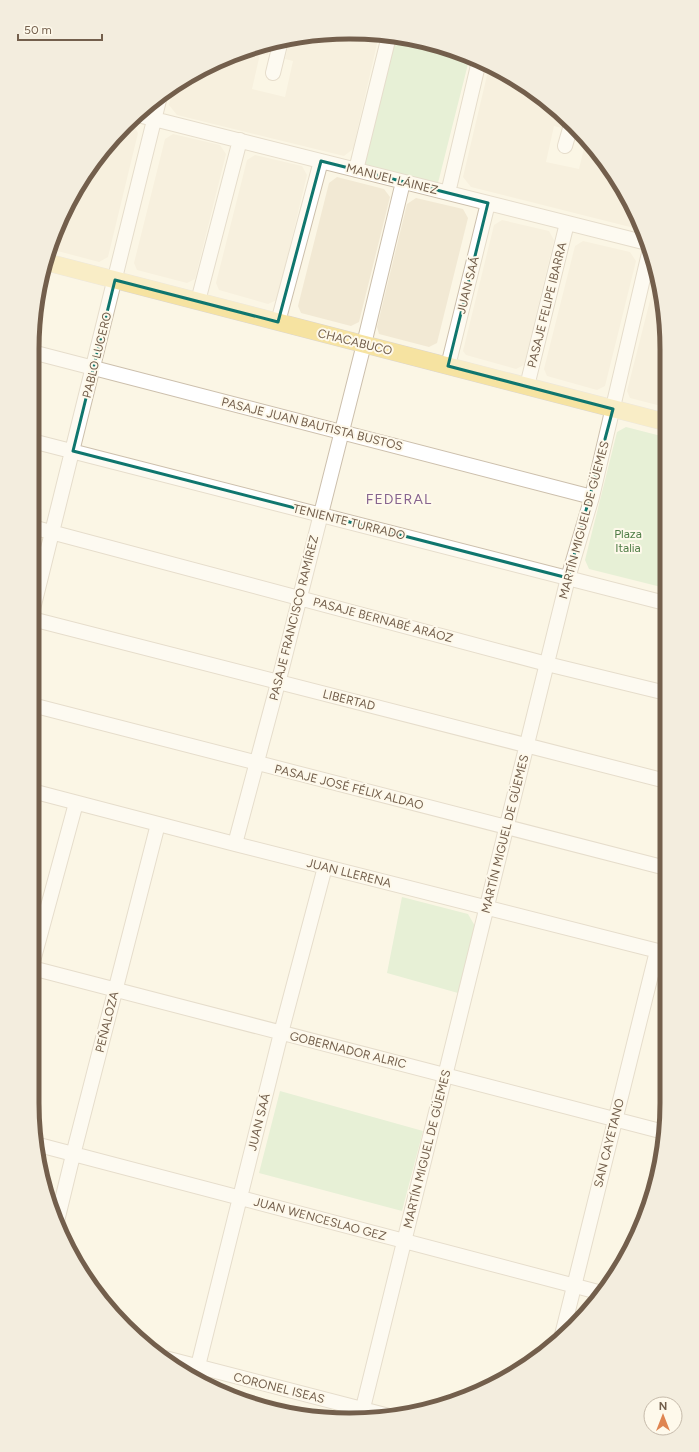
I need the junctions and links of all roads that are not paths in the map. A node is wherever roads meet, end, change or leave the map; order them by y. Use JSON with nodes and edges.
{"nodes":[{"id":1,"x":388,"y":42,"type":"edge"},
{"id":2,"x":279,"y":47,"type":"edge"},
{"id":3,"x":478,"y":67,"type":"edge"},
{"id":4,"x":274,"y":72,"type":"dead end"},
{"id":5,"x":158,"y":105,"type":"edge"},
{"id":6,"x":145,"y":116,"type":"edge"},
{"id":7,"x":154,"y":119,"type":"junction"},
{"id":8,"x":569,"y":130,"type":"edge"},
{"id":9,"x":240,"y":140,"type":"junction"},
{"id":10,"x":565,"y":146,"type":"dead end"},
{"id":11,"x":321,"y":161,"type":"junction"},
{"id":12,"x":356,"y":170,"type":"junction"},
{"id":13,"x":403,"y":182,"type":"junction"},
{"id":14,"x":448,"y":193,"type":"junction"},
{"id":15,"x":488,"y":203,"type":"junction"},
{"id":16,"x":567,"y":223,"type":"junction"},
{"id":17,"x":640,"y":241,"type":"edge"},
{"id":18,"x":51,"y":263,"type":"edge"},
{"id":19,"x":648,"y":263,"type":"edge"},
{"id":20,"x":115,"y":280,"type":"junction"},
{"id":21,"x":198,"y":301,"type":"junction"},
{"id":22,"x":278,"y":322,"type":"junction"},
{"id":23,"x":364,"y":344,"type":"junction"},
{"id":24,"x":39,"y":354,"type":"edge"},
{"id":25,"x":448,"y":366,"type":"junction"},
{"id":26,"x":93,"y":368,"type":"junction"},
{"id":27,"x":528,"y":386,"type":"junction"},
{"id":28,"x":613,"y":409,"type":"junction"},
{"id":29,"x":660,"y":421,"type":"edge"},
{"id":30,"x":341,"y":432,"type":"junction"},
{"id":31,"x":39,"y":443,"type":"edge"},
{"id":32,"x":73,"y":451,"type":"junction"},
{"id":33,"x":592,"y":497,"type":"junction"},
{"id":34,"x":320,"y":514,"type":"junction"},
{"id":35,"x":39,"y":529,"type":"edge"},
{"id":36,"x":52,"y":533,"type":"junction"},
{"id":37,"x":568,"y":578,"type":"junction"},
{"id":38,"x":39,"y":585,"type":"edge"},
{"id":39,"x":299,"y":598,"type":"junction"},
{"id":40,"x":660,"y":602,"type":"edge"},
{"id":41,"x":39,"y":621,"type":"edge"},
{"id":42,"x":547,"y":664,"type":"junction"},
{"id":43,"x":278,"y":682,"type":"junction"},
{"id":44,"x":660,"y":692,"type":"edge"},
{"id":45,"x":39,"y":707,"type":"edge"},
{"id":46,"x":527,"y":745,"type":"junction"},
{"id":47,"x":256,"y":763,"type":"junction"},
{"id":48,"x":660,"y":779,"type":"edge"},
{"id":49,"x":39,"y":794,"type":"edge"},
{"id":50,"x":76,"y":803,"type":"junction"},
{"id":51,"x":158,"y":824,"type":"junction"},
{"id":52,"x":507,"y":827,"type":"junction"},
{"id":53,"x":235,"y":844,"type":"junction"},
{"id":54,"x":660,"y":866,"type":"edge"},
{"id":55,"x":325,"y":867,"type":"junction"},
{"id":56,"x":487,"y":908,"type":"junction"},
{"id":57,"x":39,"y":939,"type":"edge"},
{"id":58,"x":660,"y":951,"type":"edge"},
{"id":59,"x":660,"y":959,"type":"edge"},
{"id":60,"x":39,"y":970,"type":"edge"},
{"id":61,"x":115,"y":990,"type":"junction"},
{"id":62,"x":281,"y":1033,"type":"junction"},
{"id":63,"x":446,"y":1075,"type":"junction"},
{"id":64,"x":615,"y":1119,"type":"junction"},
{"id":65,"x":658,"y":1130,"type":"edge"},
{"id":66,"x":42,"y":1146,"type":"edge"},
{"id":67,"x":73,"y":1155,"type":"junction"},
{"id":68,"x":240,"y":1198,"type":"junction"},
{"id":69,"x":59,"y":1212,"type":"edge"},
{"id":70,"x":404,"y":1241,"type":"junction"},
{"id":71,"x":574,"y":1286,"type":"junction"},
{"id":72,"x":596,"y":1292,"type":"edge"},
{"id":73,"x":564,"y":1326,"type":"edge"},
{"id":74,"x":196,"y":1372,"type":"edge"},
{"id":75,"x":360,"y":1413,"type":"edge"},
{"id":76,"x":362,"y":1413,"type":"edge"}],
"edges":[{"from":1,"to":12,"type":"street"},
{"from":2,"to":4,"type":"street"},
{"from":3,"to":14,"type":"street"},
{"from":5,"to":7,"type":"street","name":"PABLO LUCERO"},
{"from":6,"to":7,"type":"street","name":"MANUEL LÁINEZ"},
{"from":7,"to":9,"type":"street","name":"MANUEL LÁINEZ"},
{"from":7,"to":20,"type":"street","name":"PABLO LUCERO"},
{"from":8,"to":10,"type":"street"},
{"from":9,"to":11,"type":"street","name":"MANUEL LÁINEZ"},
{"from":9,"to":21,"type":"street"},
{"from":11,"to":12,"type":"street","name":"MANUEL LÁINEZ"},
{"from":11,"to":22,"type":"street"},
{"from":12,"to":13,"type":"street","name":"MANUEL LÁINEZ"},
{"from":13,"to":14,"type":"street","name":"MANUEL LÁINEZ"},
{"from":13,"to":23,"type":"street","name":"PASAJE FRANCISCO RAMÍREZ"},
{"from":14,"to":15,"type":"street","name":"MANUEL LÁINEZ"},
{"from":15,"to":16,"type":"street","name":"MANUEL LÁINEZ"},
{"from":15,"to":25,"type":"street","name":"JUAN SAÁ"},
{"from":16,"to":17,"type":"street","name":"MANUEL LÁINEZ"},
{"from":16,"to":27,"type":"street","name":"PASAJE FELIPE IBARRA"},
{"from":18,"to":20,"type":"main road","name":"CHACABUCO"},
{"from":19,"to":28,"type":"street","name":"MARTÍN MIGUEL DE GÜEMES"},
{"from":20,"to":21,"type":"main road","name":"CHACABUCO"},
{"from":20,"to":26,"type":"street","name":"PABLO LUCERO"},
{"from":21,"to":22,"type":"main road","name":"CHACABUCO"},
{"from":22,"to":23,"type":"main road","name":"CHACABUCO"},
{"from":23,"to":25,"type":"main road","name":"CHACABUCO"},
{"from":23,"to":30,"type":"street","name":"PASAJE FRANCISCO RAMÍREZ"},
{"from":24,"to":26,"type":"street","name":"PASAJE JUAN BAUTISTA BUSTOS"},
{"from":25,"to":27,"type":"main road","name":"CHACABUCO"},
{"from":26,"to":30,"type":"street","name":"PASAJE JUAN BAUTISTA BUSTOS"},
{"from":26,"to":32,"type":"street","name":"PABLO LUCERO"},
{"from":27,"to":28,"type":"main road","name":"CHACABUCO"},
{"from":28,"to":29,"type":"main road","name":"CHACABUCO"},
{"from":28,"to":33,"type":"street","name":"MARTÍN MIGUEL DE GÜEMES"},
{"from":30,"to":33,"type":"street","name":"PASAJE JUAN BAUTISTA BUSTOS"},
{"from":30,"to":34,"type":"street","name":"PASAJE FRANCISCO RAMÍREZ"},
{"from":31,"to":32,"type":"street","name":"TENIENTE TURRADO"},
{"from":32,"to":34,"type":"street","name":"TENIENTE TURRADO"},
{"from":32,"to":36,"type":"street","name":"PABLO LUCERO"},
{"from":33,"to":37,"type":"street","name":"MARTÍN MIGUEL DE GÜEMES"},
{"from":34,"to":37,"type":"street","name":"TENIENTE TURRADO"},
{"from":34,"to":39,"type":"street","name":"PASAJE FRANCISCO RAMÍREZ"},
{"from":35,"to":36,"type":"street","name":"PASAJE BERNABÉ ARÁOZ"},
{"from":36,"to":38,"type":"street","name":"PABLO LUCERO"},
{"from":36,"to":39,"type":"street","name":"PASAJE BERNABÉ ARÁOZ"},
{"from":37,"to":40,"type":"street","name":"TENIENTE TURRADO"},
{"from":37,"to":42,"type":"street","name":"MARTÍN MIGUEL DE GÜEMES"},
{"from":39,"to":42,"type":"street","name":"PASAJE BERNABÉ ARÁOZ"},
{"from":39,"to":43,"type":"street","name":"PASAJE FRANCISCO RAMÍREZ"},
{"from":41,"to":43,"type":"street","name":"LIBERTAD"},
{"from":42,"to":44,"type":"street","name":"PASAJE BERNABÉ ARÁOZ"},
{"from":42,"to":46,"type":"street","name":"MARTÍN MIGUEL DE GÜEMES"},
{"from":43,"to":46,"type":"street","name":"LIBERTAD"},
{"from":43,"to":47,"type":"street","name":"PASAJE FRANCISCO RAMÍREZ"},
{"from":45,"to":47,"type":"street","name":"PASAJE JOSÉ FÉLIX ALDAO"},
{"from":46,"to":48,"type":"street","name":"LIBERTAD"},
{"from":46,"to":52,"type":"street","name":"MARTÍN MIGUEL DE GÜEMES"},
{"from":47,"to":52,"type":"street","name":"PASAJE JOSÉ FÉLIX ALDAO"},
{"from":47,"to":53,"type":"street","name":"PASAJE FRANCISCO RAMÍREZ"},
{"from":49,"to":50,"type":"street","name":"JUAN LLERENA"},
{"from":50,"to":51,"type":"street","name":"JUAN LLERENA"},
{"from":50,"to":57,"type":"street"},
{"from":51,"to":53,"type":"street","name":"JUAN LLERENA"},
{"from":51,"to":61,"type":"street","name":"PEÑALOZA"},
{"from":52,"to":54,"type":"street","name":"PASAJE JOSÉ FÉLIX ALDAO"},
{"from":52,"to":56,"type":"street","name":"MARTÍN MIGUEL DE GÜEMES"},
{"from":53,"to":55,"type":"street","name":"JUAN LLERENA"},
{"from":55,"to":56,"type":"street","name":"JUAN LLERENA"},
{"from":55,"to":62,"type":"street","name":"JUAN SAÁ"},
{"from":56,"to":58,"type":"street","name":"JUAN LLERENA"},
{"from":56,"to":63,"type":"street","name":"MARTÍN MIGUEL DE GÜEMES"},
{"from":59,"to":64,"type":"street","name":"SAN CAYETANO"},
{"from":60,"to":61,"type":"street","name":"GOBERNADOR ALRIC"},
{"from":61,"to":62,"type":"street","name":"GOBERNADOR ALRIC"},
{"from":61,"to":67,"type":"street","name":"PEÑALOZA"},
{"from":62,"to":63,"type":"street","name":"GOBERNADOR ALRIC"},
{"from":62,"to":68,"type":"street","name":"JUAN SAÁ"},
{"from":63,"to":64,"type":"street","name":"GOBERNADOR ALRIC"},
{"from":63,"to":70,"type":"street","name":"MARTÍN MIGUEL DE GÜEMES"},
{"from":64,"to":65,"type":"street","name":"GOBERNADOR ALRIC"},
{"from":64,"to":71,"type":"street","name":"SAN CAYETANO"},
{"from":66,"to":67,"type":"street","name":"JUAN WENCESLAO GEZ"},
{"from":67,"to":68,"type":"street","name":"JUAN WENCESLAO GEZ"},
{"from":67,"to":69,"type":"street","name":"PEÑALOZA"},
{"from":68,"to":70,"type":"street","name":"JUAN WENCESLAO GEZ"},
{"from":68,"to":74,"type":"street","name":"JUAN SAÁ"},
{"from":70,"to":71,"type":"street","name":"JUAN WENCESLAO GEZ"},
{"from":70,"to":76,"type":"street","name":"MARTÍN MIGUEL DE GÜEMES"},
{"from":71,"to":72,"type":"street","name":"JUAN WENCESLAO GEZ"},
{"from":71,"to":73,"type":"street","name":"SAN CAYETANO"},
{"from":74,"to":75,"type":"street","name":"CORONEL ISEAS"}]}
